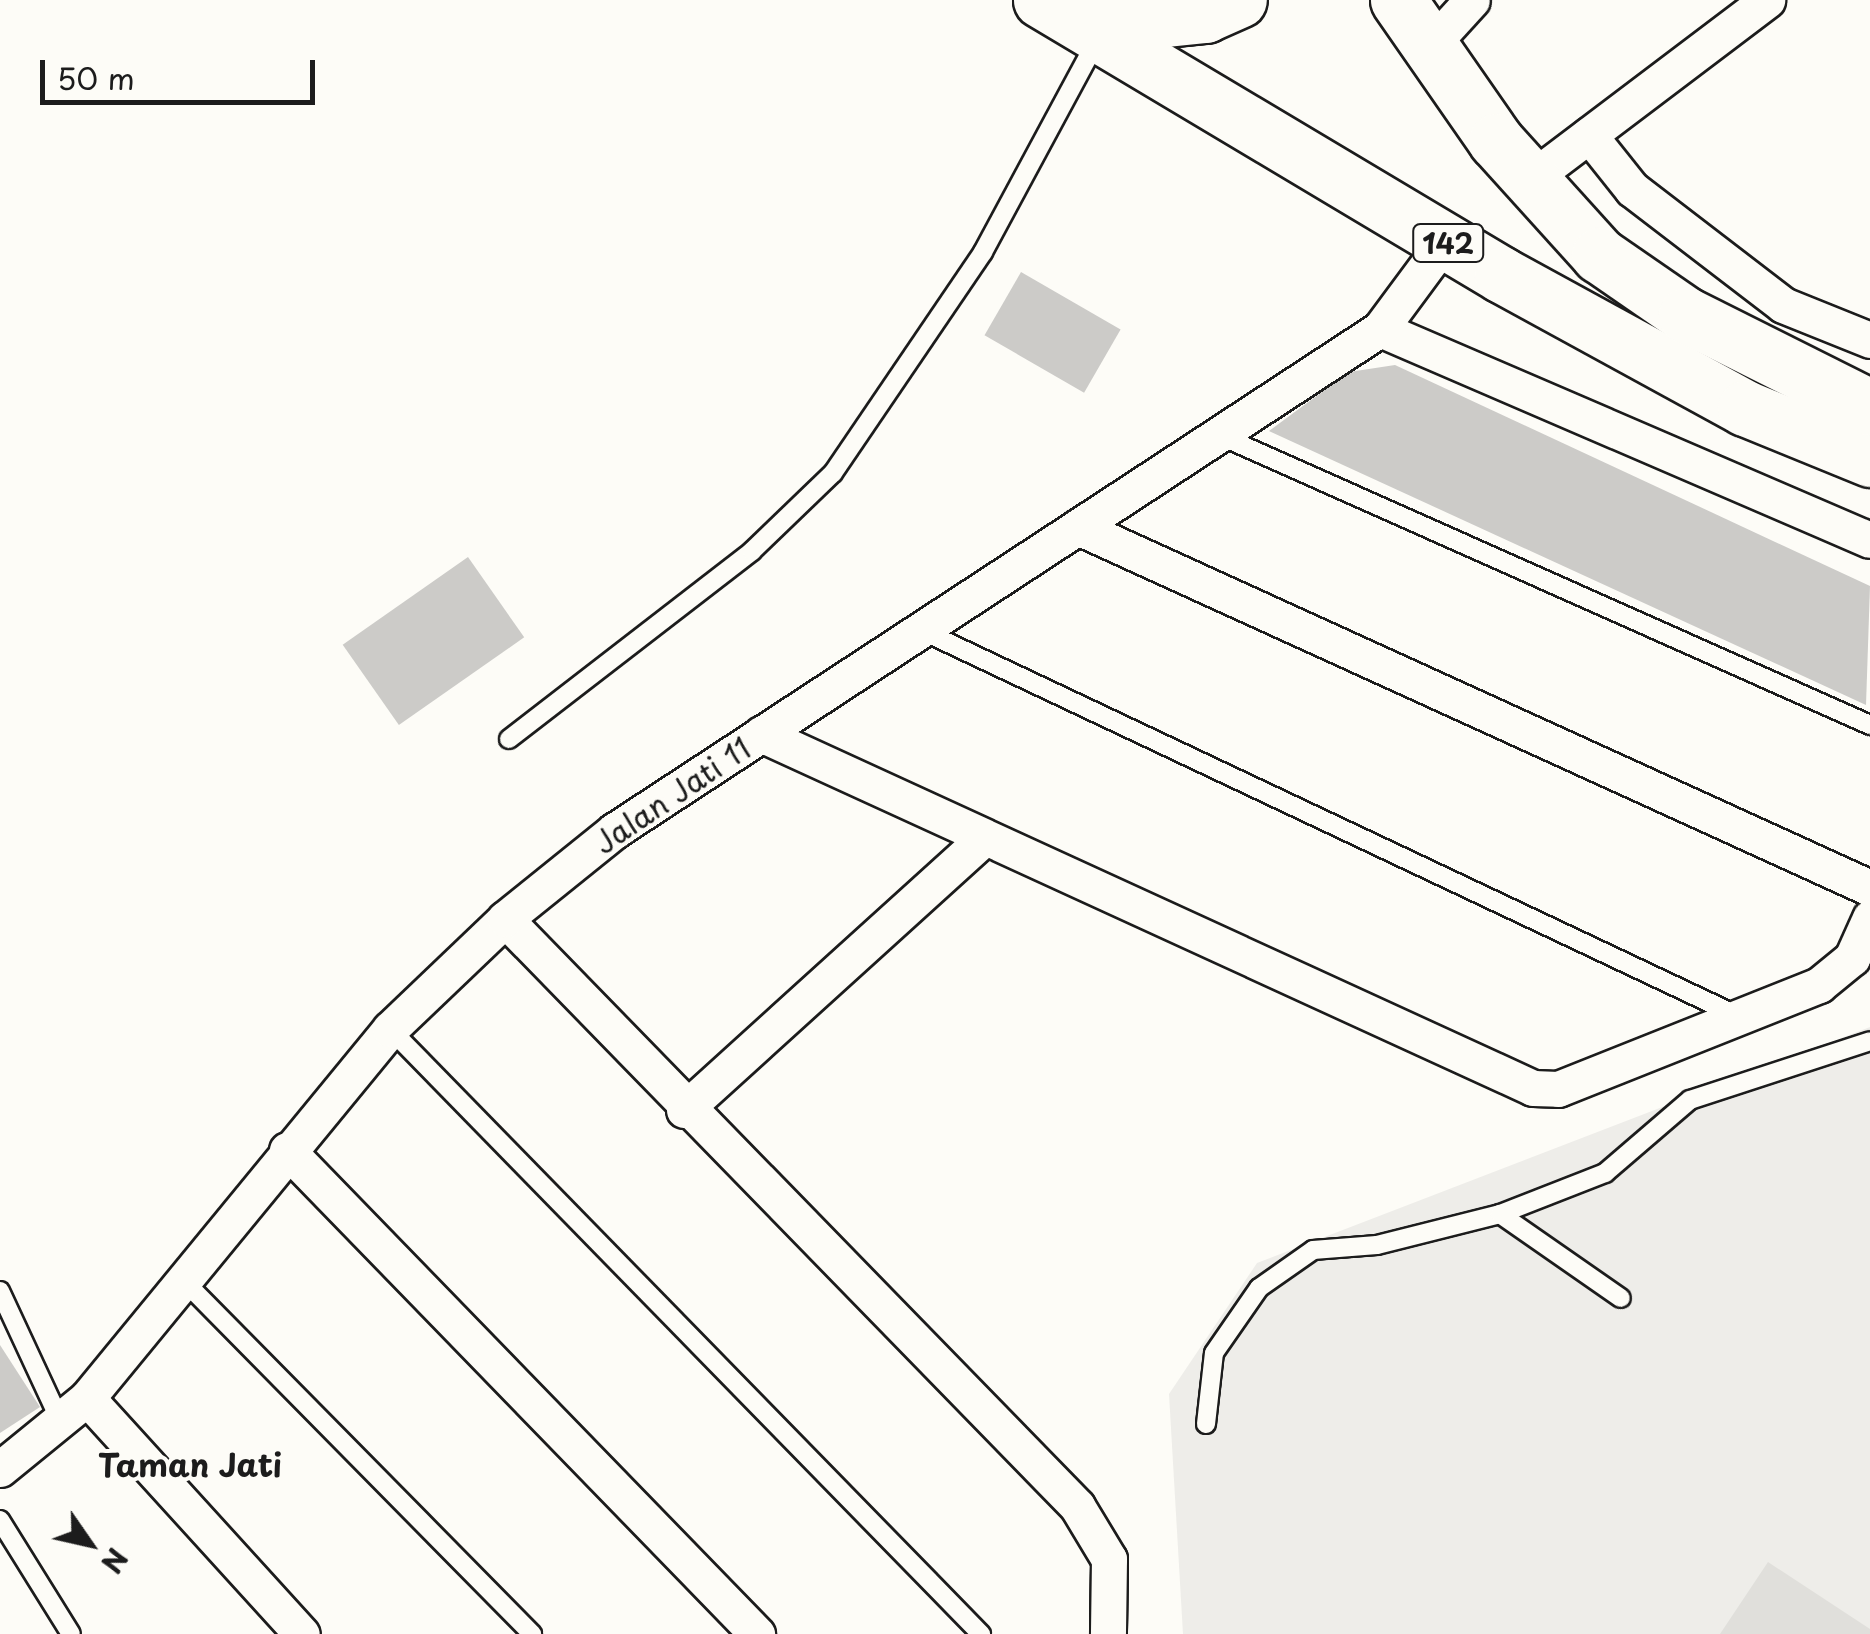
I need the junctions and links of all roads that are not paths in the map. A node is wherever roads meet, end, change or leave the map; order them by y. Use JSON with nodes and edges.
{"nodes":[{"id":1,"x":1041,"y":0,"type":"edge"},
{"id":2,"x":1239,"y":0,"type":"edge"},
{"id":3,"x":1398,"y":0,"type":"edge"},
{"id":4,"x":1472,"y":0,"type":"edge"},
{"id":5,"x":1767,"y":0,"type":"edge"},
{"id":6,"x":1095,"y":30,"type":"junction"},
{"id":7,"x":1430,"y":46,"type":"junction"},
{"id":8,"x":1589,"y":135,"type":"junction"},
{"id":9,"x":1528,"y":181,"type":"junction"},
{"id":10,"x":1445,"y":241,"type":"junction"},
{"id":11,"x":1380,"y":329,"type":"junction"},
{"id":12,"x":1870,"y":340,"type":"edge"},
{"id":13,"x":1870,"y":407,"type":"edge"},
{"id":14,"x":1219,"y":435,"type":"junction"},
{"id":15,"x":1870,"y":459,"type":"edge"},
{"id":16,"x":1078,"y":526,"type":"junction"},
{"id":17,"x":1870,"y":540,"type":"edge"},
{"id":18,"x":920,"y":630,"type":"junction"},
{"id":19,"x":1870,"y":725,"type":"edge"},
{"id":20,"x":762,"y":734,"type":"junction"},
{"id":21,"x":509,"y":739,"type":"dead end"},
{"id":22,"x":983,"y":839,"type":"junction"},
{"id":23,"x":1870,"y":888,"type":"edge"},
{"id":24,"x":1870,"y":918,"type":"edge"},
{"id":25,"x":505,"y":919,"type":"junction"},
{"id":26,"x":1744,"y":1019,"type":"junction"},
{"id":27,"x":390,"y":1029,"type":"junction"},
{"id":28,"x":1870,"y":1042,"type":"edge"},
{"id":29,"x":684,"y":1110,"type":"junction"},
{"id":30,"x":287,"y":1150,"type":"junction"},
{"id":31,"x":1500,"y":1214,"type":"junction"},
{"id":32,"x":186,"y":1282,"type":"junction"},
{"id":33,"x":0,"y":1291,"type":"edge"},
{"id":34,"x":1621,"y":1298,"type":"dead end"},
{"id":35,"x":73,"y":1409,"type":"junction"},
{"id":36,"x":1206,"y":1424,"type":"dead end"},
{"id":37,"x":0,"y":1468,"type":"edge"},
{"id":38,"x":0,"y":1520,"type":"edge"},
{"id":39,"x":742,"y":1629,"type":"edge"},
{"id":40,"x":71,"y":1634,"type":"edge"},
{"id":41,"x":302,"y":1634,"type":"edge"},
{"id":42,"x":532,"y":1634,"type":"edge"},
{"id":43,"x":981,"y":1634,"type":"edge"},
{"id":44,"x":1108,"y":1634,"type":"edge"}],
"edges":[{"from":1,"to":6,"type":"main road","number":"142"},
{"from":2,"to":6,"type":"main road"},
{"from":3,"to":7,"type":"main road"},
{"from":4,"to":7,"type":"street"},
{"from":5,"to":8,"type":"street"},
{"from":6,"to":10,"type":"main road","number":"142"},
{"from":6,"to":21,"type":"lane"},
{"from":7,"to":9,"type":"main road"},
{"from":8,"to":9,"type":"street"},
{"from":8,"to":12,"type":"street"},
{"from":9,"to":13,"type":"main road"},
{"from":10,"to":11,"type":"street","name":"Jalan Jati 11"},
{"from":10,"to":15,"type":"main road","number":"142"},
{"from":11,"to":14,"type":"street","name":"Jalan Jati 11"},
{"from":11,"to":17,"type":"street"},
{"from":14,"to":16,"type":"street","name":"Jalan Jati 11"},
{"from":14,"to":19,"type":"lane"},
{"from":16,"to":18,"type":"street","name":"Jalan Jati 11"},
{"from":16,"to":23,"type":"street"},
{"from":18,"to":20,"type":"street","name":"Jalan Jati 11"},
{"from":18,"to":26,"type":"lane"},
{"from":20,"to":22,"type":"street"},
{"from":20,"to":25,"type":"street","name":"Jalan Jati 11"},
{"from":22,"to":26,"type":"street"},
{"from":22,"to":29,"type":"street"},
{"from":24,"to":26,"type":"street"},
{"from":25,"to":27,"type":"street","name":"Jalan Jati 11"},
{"from":25,"to":29,"type":"street"},
{"from":27,"to":30,"type":"street","name":"Jalan Jati 11"},
{"from":27,"to":43,"type":"lane"},
{"from":28,"to":31,"type":"lane"},
{"from":29,"to":44,"type":"street"},
{"from":30,"to":32,"type":"street","name":"Jalan Jati 11"},
{"from":30,"to":39,"type":"street"},
{"from":31,"to":34,"type":"lane"},
{"from":31,"to":36,"type":"lane"},
{"from":32,"to":35,"type":"street","name":"Jalan Jati 11"},
{"from":32,"to":42,"type":"lane"},
{"from":33,"to":35,"type":"lane"},
{"from":35,"to":37,"type":"street","name":"Jalan Jati 11"},
{"from":35,"to":41,"type":"street"},
{"from":38,"to":40,"type":"lane"}]}
